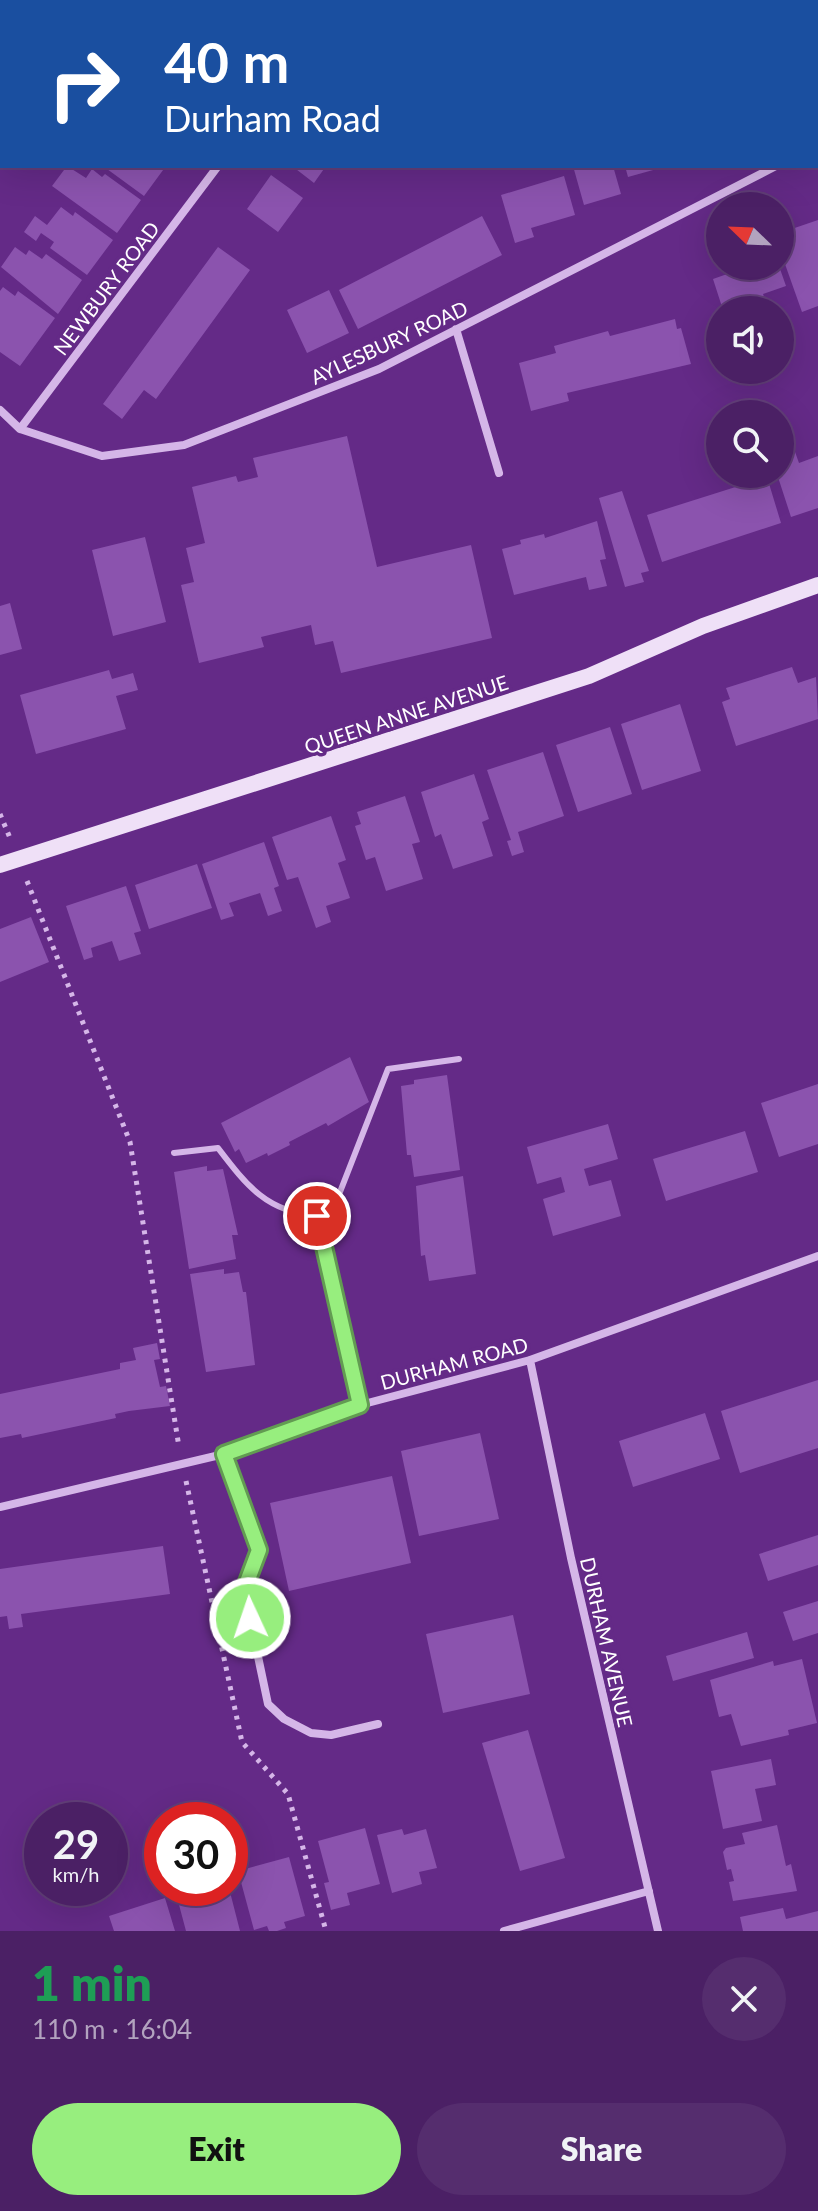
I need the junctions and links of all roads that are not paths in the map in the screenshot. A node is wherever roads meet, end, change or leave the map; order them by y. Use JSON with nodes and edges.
{"nodes":[{"id":1,"x":216,"y":168,"type":"edge"},
{"id":2,"x":772,"y":168,"type":"edge"},
{"id":3,"x":456,"y":329,"type":"junction"},
{"id":4,"x":0,"y":410,"type":"edge"},
{"id":5,"x":20,"y":429,"type":"junction"},
{"id":6,"x":499,"y":473,"type":"dead end"},
{"id":7,"x":818,"y":585,"type":"edge"},
{"id":8,"x":0,"y":865,"type":"edge"},
{"id":9,"x":459,"y":1059,"type":"dead end"},
{"id":10,"x":174,"y":1153,"type":"dead end"},
{"id":11,"x":317,"y":1216,"type":"junction"},
{"id":12,"x":818,"y":1256,"type":"edge"},
{"id":13,"x":530,"y":1360,"type":"junction"},
{"id":14,"x":360,"y":1405,"type":"junction"},
{"id":15,"x":224,"y":1454,"type":"junction"},
{"id":16,"x":0,"y":1507,"type":"edge"},
{"id":17,"x":378,"y":1724,"type":"dead end"},
{"id":18,"x":649,"y":1891,"type":"junction"},
{"id":19,"x":504,"y":1931,"type":"edge"},
{"id":20,"x":658,"y":1931,"type":"edge"}],
"edges":[{"from":1,"to":5,"type":"street","name":"NEWBURY ROAD"},
{"from":2,"to":3,"type":"street","name":"AYLESBURY ROAD"},
{"from":3,"to":5,"type":"street","name":"AYLESBURY ROAD"},
{"from":3,"to":6,"type":"street"},
{"from":4,"to":5,"type":"street","name":"AYLESBURY ROAD"},
{"from":7,"to":8,"type":"street","name":"QUEEN ANNE AVENUE"},
{"from":9,"to":11,"type":"lane"},
{"from":10,"to":11,"type":"lane"},
{"from":11,"to":14,"type":"street"},
{"from":12,"to":13,"type":"street","name":"DURHAM ROAD"},
{"from":13,"to":14,"type":"street","name":"DURHAM ROAD"},
{"from":13,"to":18,"type":"street","name":"DURHAM AVENUE"},
{"from":14,"to":15,"type":"street","name":"DURHAM ROAD"},
{"from":15,"to":16,"type":"street","name":"DURHAM ROAD"},
{"from":15,"to":17,"type":"street"},
{"from":18,"to":19,"type":"street"},
{"from":18,"to":20,"type":"street","name":"DURHAM AVENUE"}]}
